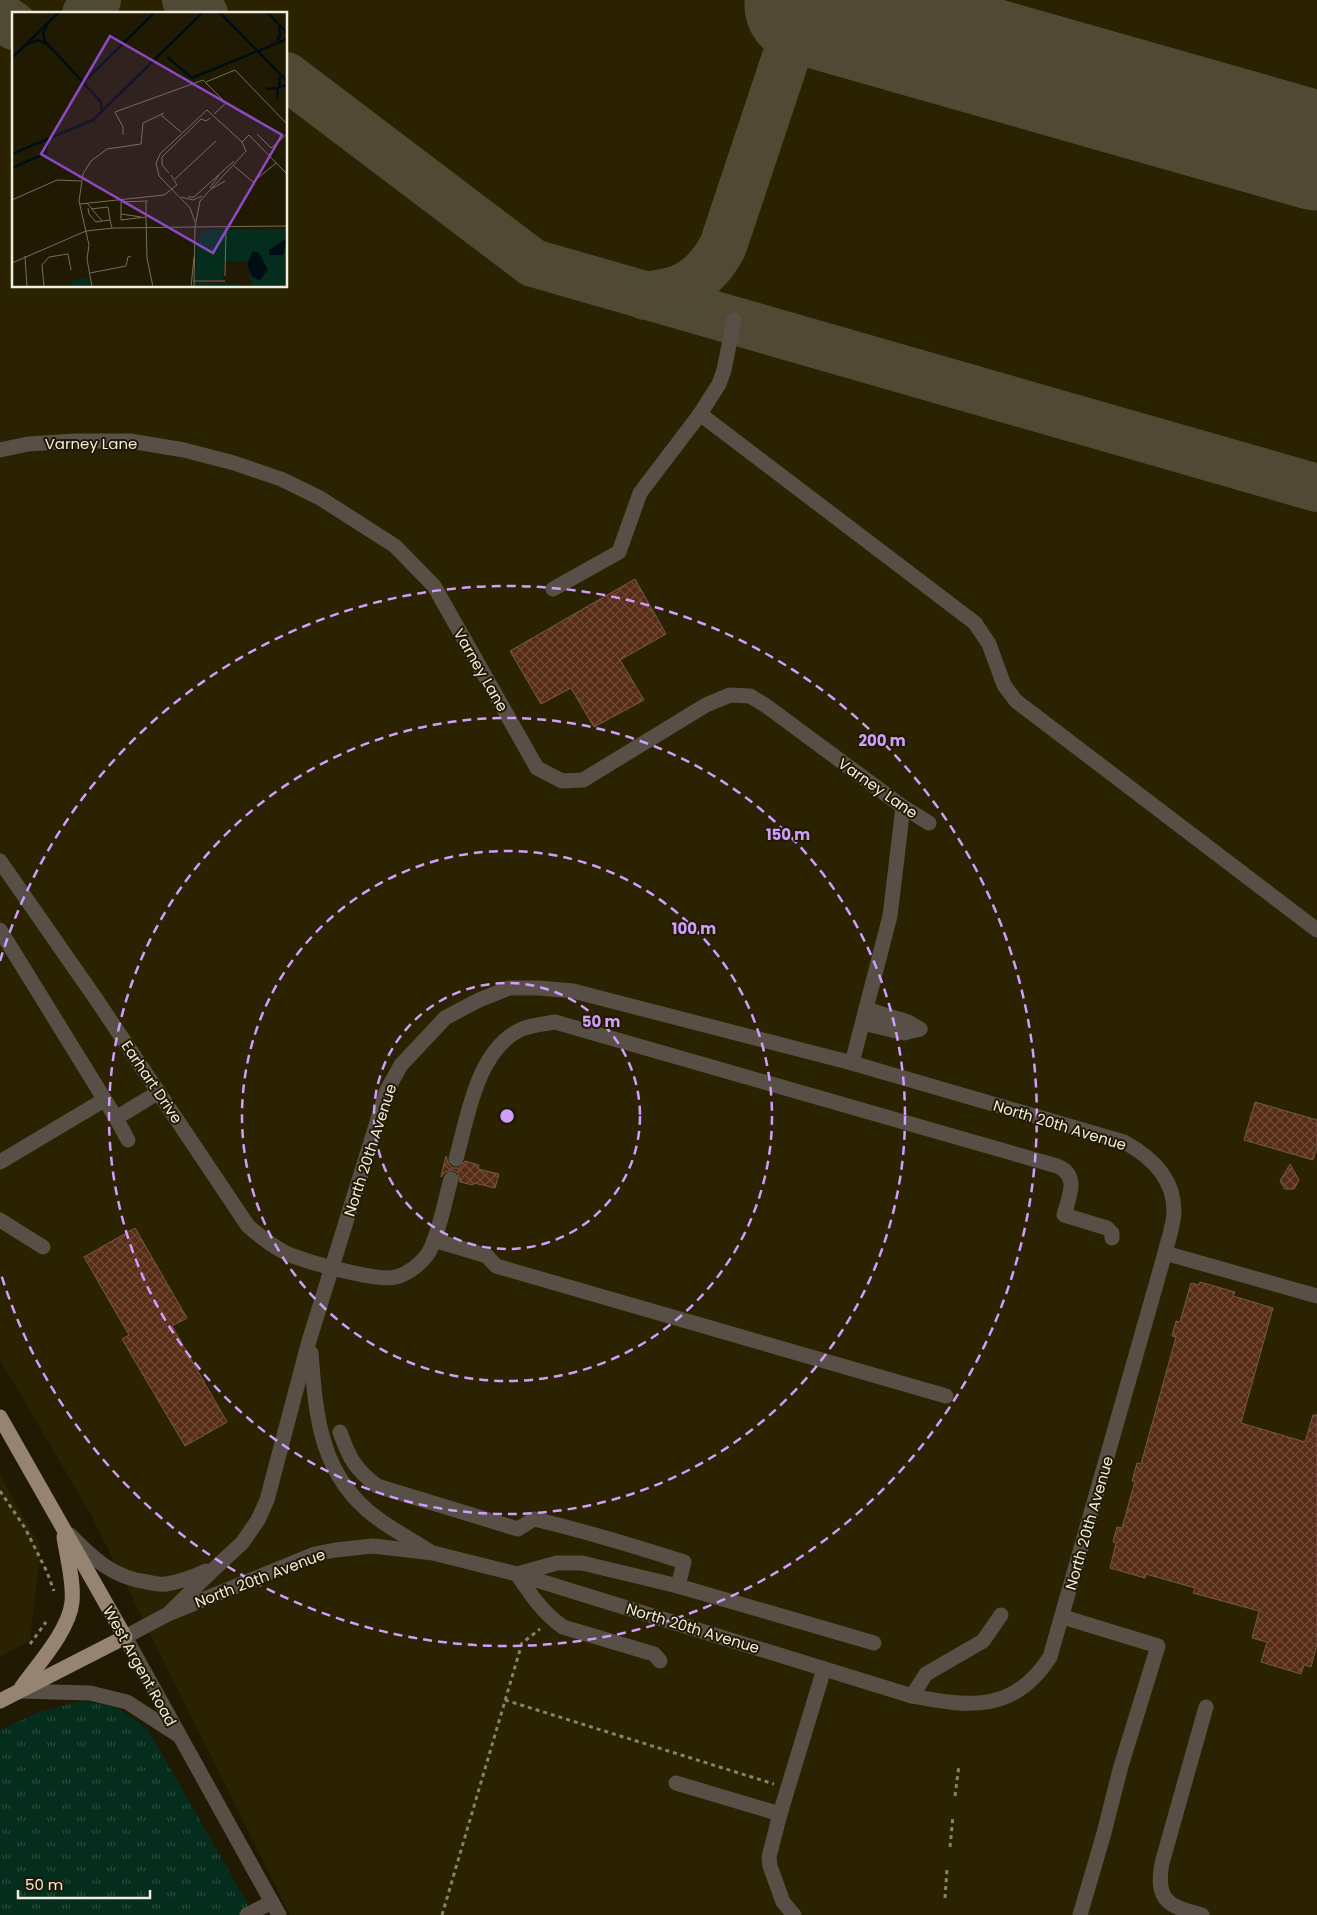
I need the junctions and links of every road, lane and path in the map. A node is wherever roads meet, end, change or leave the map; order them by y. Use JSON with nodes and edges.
{"nodes":[{"id":1,"x":734,"y":320,"type":"dead end"},
{"id":2,"x":700,"y":414,"type":"junction"},
{"id":3,"x":0,"y":450,"type":"edge"},
{"id":4,"x":553,"y":588,"type":"dead end"},
{"id":5,"x":902,"y":807,"type":"junction"},
{"id":6,"x":929,"y":823,"type":"dead end"},
{"id":7,"x":0,"y":861,"type":"edge"},
{"id":8,"x":0,"y":930,"type":"edge"},
{"id":9,"x":1317,"y":930,"type":"edge"},
{"id":10,"x":852,"y":1063,"type":"junction"},
{"id":11,"x":159,"y":1092,"type":"junction"},
{"id":12,"x":104,"y":1100,"type":"junction"},
{"id":13,"x":116,"y":1118,"type":"junction"},
{"id":14,"x":128,"y":1140,"type":"dead end"},
{"id":15,"x":456,"y":1159,"type":"dead end"},
{"id":16,"x":0,"y":1162,"type":"edge"},
{"id":17,"x":451,"y":1179,"type":"dead end"},
{"id":18,"x":0,"y":1220,"type":"edge"},
{"id":19,"x":1112,"y":1238,"type":"dead end"},
{"id":20,"x":434,"y":1240,"type":"junction"},
{"id":21,"x":43,"y":1247,"type":"dead end"},
{"id":22,"x":1164,"y":1253,"type":"junction"},
{"id":23,"x":333,"y":1267,"type":"junction"},
{"id":24,"x":1317,"y":1296,"type":"edge"},
{"id":25,"x":310,"y":1341,"type":"junction"},
{"id":26,"x":946,"y":1396,"type":"dead end"},
{"id":27,"x":0,"y":1417,"type":"edge"},
{"id":28,"x":340,"y":1432,"type":"dead end"},
{"id":29,"x":0,"y":1491,"type":"edge"},
{"id":30,"x":63,"y":1528,"type":"junction"},
{"id":31,"x":433,"y":1553,"type":"junction"},
{"id":32,"x":215,"y":1568,"type":"junction"},
{"id":33,"x":517,"y":1574,"type":"junction"},
{"id":34,"x":678,"y":1586,"type":"junction"},
{"id":35,"x":55,"y":1594,"type":"dead end"},
{"id":36,"x":168,"y":1614,"type":"junction"},
{"id":37,"x":1001,"y":1615,"type":"dead end"},
{"id":38,"x":1063,"y":1617,"type":"junction"},
{"id":39,"x":48,"y":1620,"type":"dead end"},
{"id":40,"x":547,"y":1624,"type":"dead end"},
{"id":41,"x":125,"y":1637,"type":"junction"},
{"id":42,"x":874,"y":1642,"type":"dead end"},
{"id":43,"x":30,"y":1644,"type":"dead end"},
{"id":44,"x":660,"y":1661,"type":"dead end"},
{"id":45,"x":824,"y":1669,"type":"junction"},
{"id":46,"x":19,"y":1691,"type":"junction"},
{"id":47,"x":912,"y":1696,"type":"junction"},
{"id":48,"x":505,"y":1700,"type":"junction"},
{"id":49,"x":0,"y":1701,"type":"edge"},
{"id":50,"x":1206,"y":1707,"type":"dead end"},
{"id":51,"x":180,"y":1736,"type":"junction"},
{"id":52,"x":959,"y":1765,"type":"dead end"},
{"id":53,"x":676,"y":1783,"type":"dead end"},
{"id":54,"x":777,"y":1785,"type":"dead end"},
{"id":55,"x":955,"y":1796,"type":"dead end"},
{"id":56,"x":780,"y":1814,"type":"junction"},
{"id":57,"x":953,"y":1816,"type":"dead end"},
{"id":58,"x":950,"y":1847,"type":"dead end"},
{"id":59,"x":947,"y":1869,"type":"dead end"},
{"id":60,"x":945,"y":1898,"type":"dead end"},
{"id":61,"x":275,"y":1908,"type":"edge"},
{"id":62,"x":248,"y":1915,"type":"edge"},
{"id":63,"x":442,"y":1915,"type":"edge"},
{"id":64,"x":794,"y":1915,"type":"edge"},
{"id":65,"x":1080,"y":1915,"type":"edge"},
{"id":66,"x":1202,"y":1915,"type":"edge"}],
"edges":[{"from":1,"to":2,"type":"street"},
{"from":2,"to":4,"type":"street"},
{"from":2,"to":9,"type":"street"},
{"from":3,"to":5,"type":"street","name":"Varney Lane"},
{"from":5,"to":6,"type":"street","name":"Varney Lane"},
{"from":5,"to":10,"type":"street"},
{"from":7,"to":11,"type":"street","name":"Earhart Drive"},
{"from":8,"to":12,"type":"street"},
{"from":10,"to":22,"type":"street","name":"North 20th Avenue"},
{"from":10,"to":23,"type":"street","name":"North 20th Avenue"},
{"from":11,"to":13,"type":"street"},
{"from":11,"to":23,"type":"street","name":"Earhart Drive"},
{"from":12,"to":13,"type":"street"},
{"from":12,"to":16,"type":"street"},
{"from":13,"to":14,"type":"street"},
{"from":15,"to":19,"type":"street"},
{"from":17,"to":20,"type":"street","name":"Earhart Drive"},
{"from":18,"to":21,"type":"street"},
{"from":20,"to":23,"type":"street","name":"Earhart Drive"},
{"from":20,"to":26,"type":"street"},
{"from":22,"to":24,"type":"street"},
{"from":22,"to":38,"type":"street","name":"North 20th Avenue"},
{"from":23,"to":25,"type":"street","name":"North 20th Avenue"},
{"from":25,"to":31,"type":"street"},
{"from":25,"to":32,"type":"street","name":"North 20th Avenue"},
{"from":27,"to":30,"type":"main road","name":"West Argent Road"},
{"from":28,"to":34,"type":"street"},
{"from":29,"to":35,"type":"path"},
{"from":30,"to":32,"type":"street"},
{"from":30,"to":41,"type":"main road","name":"West Argent Road"},
{"from":30,"to":46,"type":"main road"},
{"from":31,"to":33,"type":"street","name":"North 20th Avenue"},
{"from":31,"to":36,"type":"street","name":"North 20th Avenue"},
{"from":32,"to":36,"type":"street","name":"North 20th Avenue"},
{"from":33,"to":34,"type":"street"},
{"from":33,"to":44,"type":"street"},
{"from":33,"to":45,"type":"street","name":"North 20th Avenue"},
{"from":34,"to":42,"type":"street"},
{"from":36,"to":41,"type":"street","name":"North 20th Avenue"},
{"from":37,"to":47,"type":"street"},
{"from":38,"to":47,"type":"street","name":"North 20th Avenue"},
{"from":38,"to":65,"type":"street"},
{"from":39,"to":43,"type":"path"},
{"from":40,"to":48,"type":"path"},
{"from":41,"to":46,"type":"main road"},
{"from":41,"to":51,"type":"street","name":"West Argent Road"},
{"from":45,"to":47,"type":"street","name":"North 20th Avenue"},
{"from":45,"to":56,"type":"street"},
{"from":46,"to":49,"type":"main road"},
{"from":46,"to":51,"type":"street"},
{"from":48,"to":54,"type":"path"},
{"from":48,"to":63,"type":"path"},
{"from":50,"to":66,"type":"street"},
{"from":51,"to":61,"type":"street","name":"West Argent Road"},
{"from":52,"to":55,"type":"path"},
{"from":53,"to":56,"type":"street"},
{"from":56,"to":64,"type":"street"},
{"from":57,"to":58,"type":"path"},
{"from":59,"to":60,"type":"path"},
{"from":61,"to":62,"type":"street"}]}
